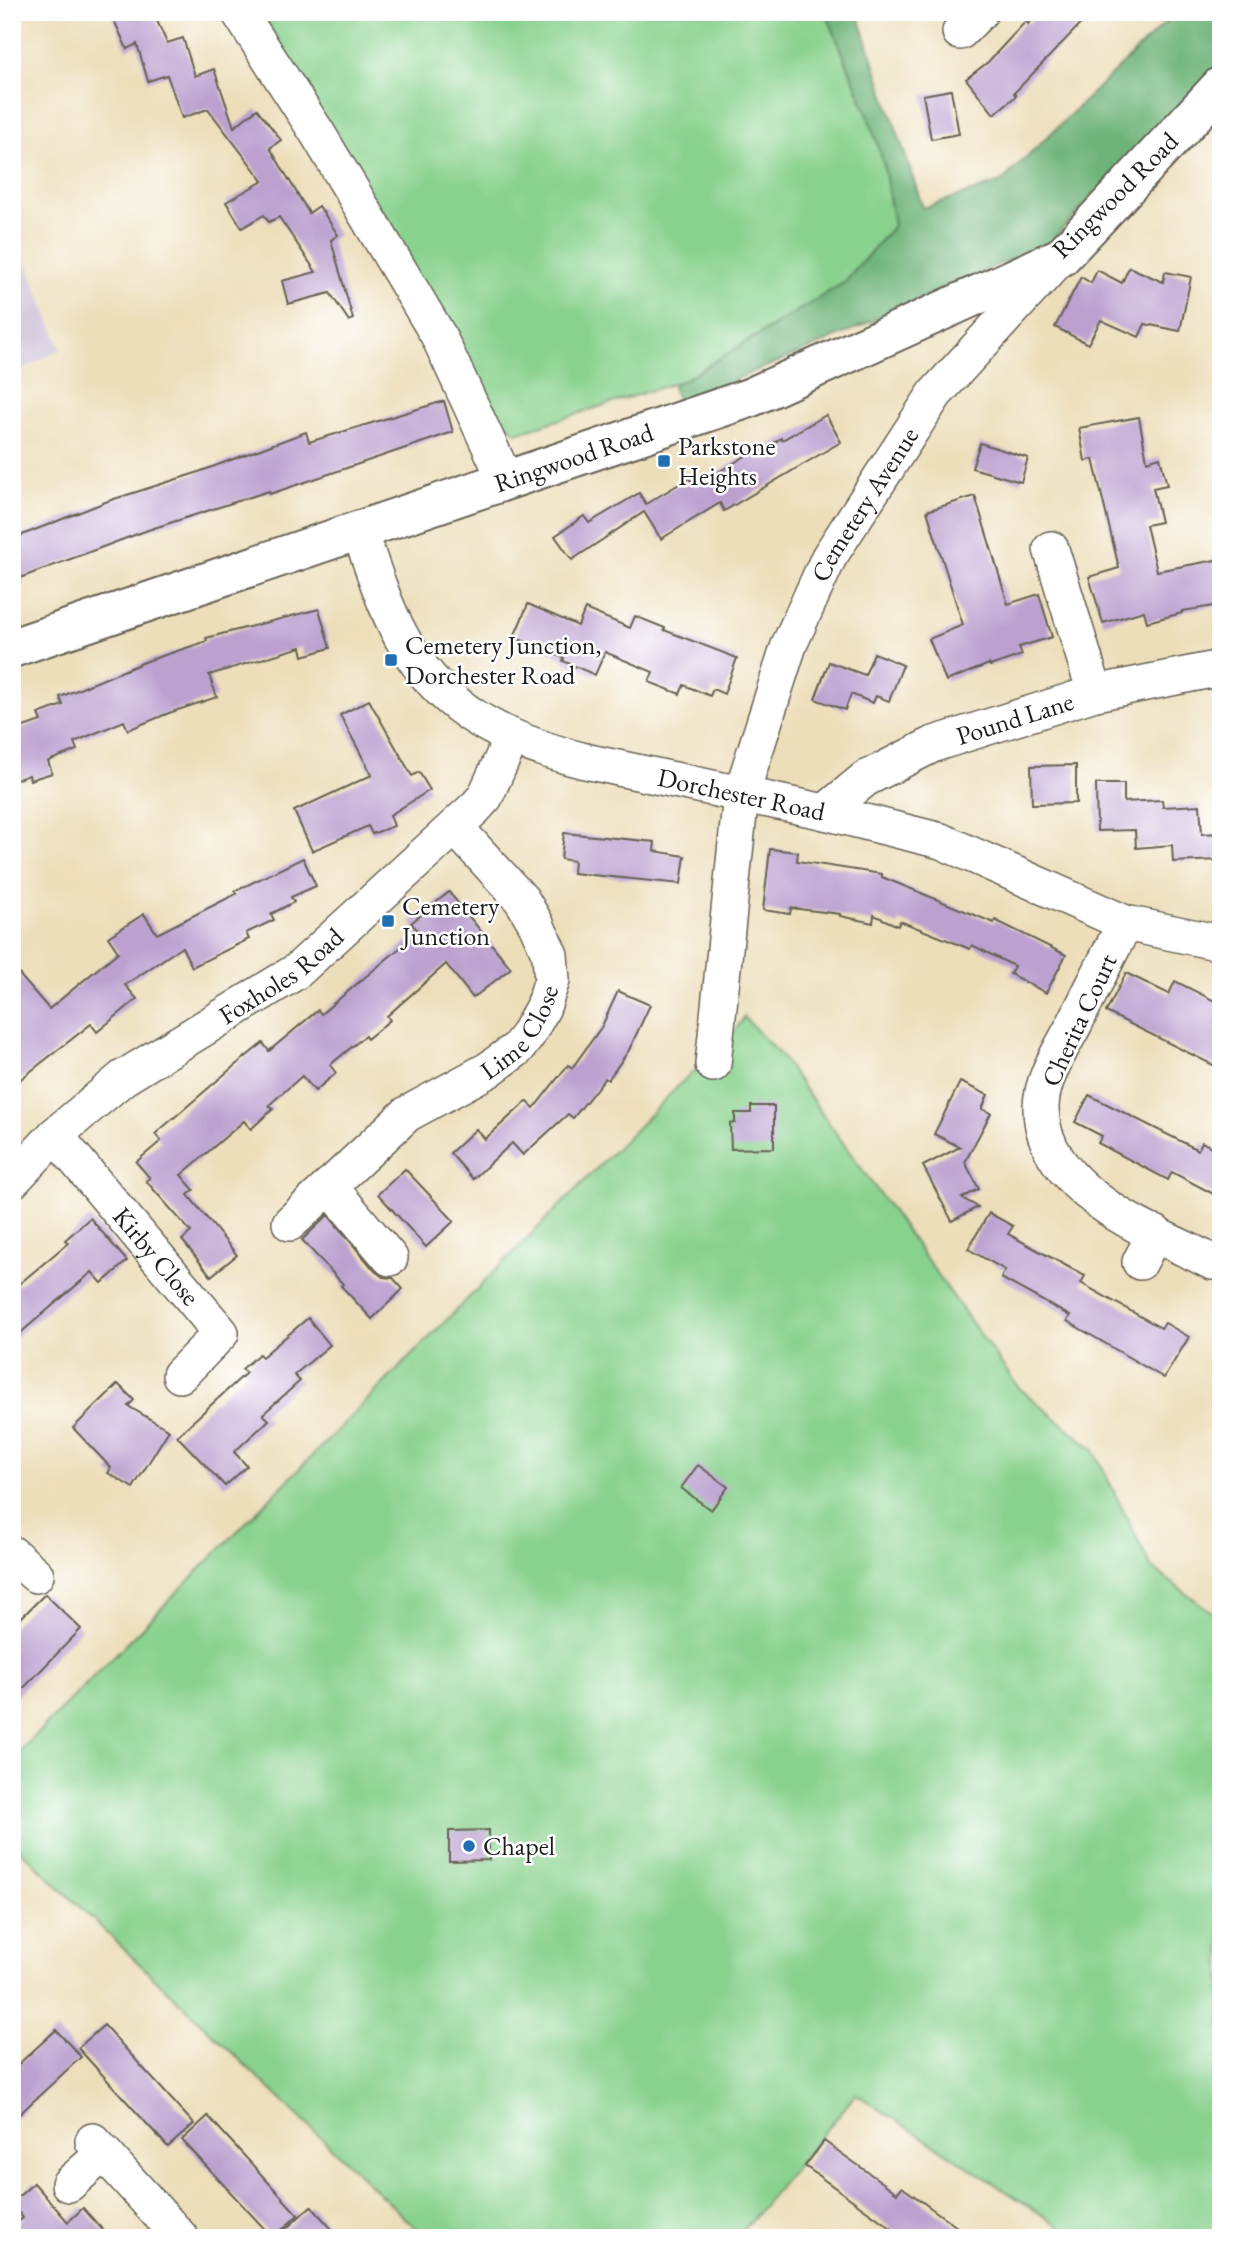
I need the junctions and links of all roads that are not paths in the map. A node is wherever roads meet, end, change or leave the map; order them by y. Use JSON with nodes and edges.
{"nodes":[{"id":1,"x":239,"y":12,"type":"edge"},
{"id":2,"x":1221,"y":86,"type":"edge"},
{"id":3,"x":1061,"y":257,"type":"junction"},
{"id":4,"x":506,"y":481,"type":"junction"},
{"id":5,"x":359,"y":530,"type":"junction"},
{"id":6,"x":1051,"y":549,"type":"dead end"},
{"id":7,"x":12,"y":649,"type":"edge"},
{"id":8,"x":1221,"y":668,"type":"edge"},
{"id":9,"x":1095,"y":693,"type":"junction"},
{"id":10,"x":512,"y":737,"type":"junction"},
{"id":11,"x":741,"y":795,"type":"junction"},
{"id":12,"x":825,"y":812,"type":"junction"},
{"id":13,"x":456,"y":828,"type":"junction"},
{"id":14,"x":1125,"y":923,"type":"junction"},
{"id":15,"x":1221,"y":943,"type":"edge"},
{"id":16,"x":713,"y":1065,"type":"dead end"},
{"id":17,"x":55,"y":1135,"type":"junction"},
{"id":18,"x":12,"y":1181,"type":"edge"},
{"id":19,"x":329,"y":1186,"type":"junction"},
{"id":20,"x":290,"y":1223,"type":"dead end"},
{"id":21,"x":390,"y":1258,"type":"dead end"},
{"id":22,"x":1212,"y":1262,"type":"dead end"},
{"id":23,"x":180,"y":1375,"type":"dead end"},
{"id":24,"x":69,"y":2185,"type":"dead end"},
{"id":25,"x":181,"y":2238,"type":"edge"}],
"edges":[{"from":1,"to":4,"type":"street"},
{"from":2,"to":3,"type":"main road","name":"Ringwood Road"},
{"from":3,"to":4,"type":"main road","name":"Ringwood Road"},
{"from":3,"to":11,"type":"street","name":"Cemetery Avenue"},
{"from":4,"to":5,"type":"main road","name":"Ringwood Road"},
{"from":5,"to":7,"type":"main road","name":"Ringwood Road"},
{"from":5,"to":10,"type":"street","name":"Dorchester Road"},
{"from":6,"to":9,"type":"street"},
{"from":8,"to":9,"type":"street","name":"Pound Lane"},
{"from":9,"to":12,"type":"street","name":"Pound Lane"},
{"from":10,"to":11,"type":"street","name":"Dorchester Road"},
{"from":10,"to":13,"type":"street","name":"Foxholes Road"},
{"from":11,"to":12,"type":"street","name":"Dorchester Road"},
{"from":11,"to":16,"type":"street","name":"Cemetery Avenue"},
{"from":12,"to":14,"type":"street","name":"Dorchester Road"},
{"from":13,"to":17,"type":"street","name":"Foxholes Road"},
{"from":13,"to":19,"type":"street","name":"Lime Close"},
{"from":14,"to":15,"type":"street","name":"Dorchester Road"},
{"from":14,"to":22,"type":"street","name":"Cherita Court"},
{"from":17,"to":18,"type":"street","name":"Foxholes Road"},
{"from":17,"to":23,"type":"street","name":"Kirby Close"},
{"from":19,"to":20,"type":"street","name":"Lime Close"},
{"from":19,"to":21,"type":"street"},
{"from":24,"to":25,"type":"street"}]}
